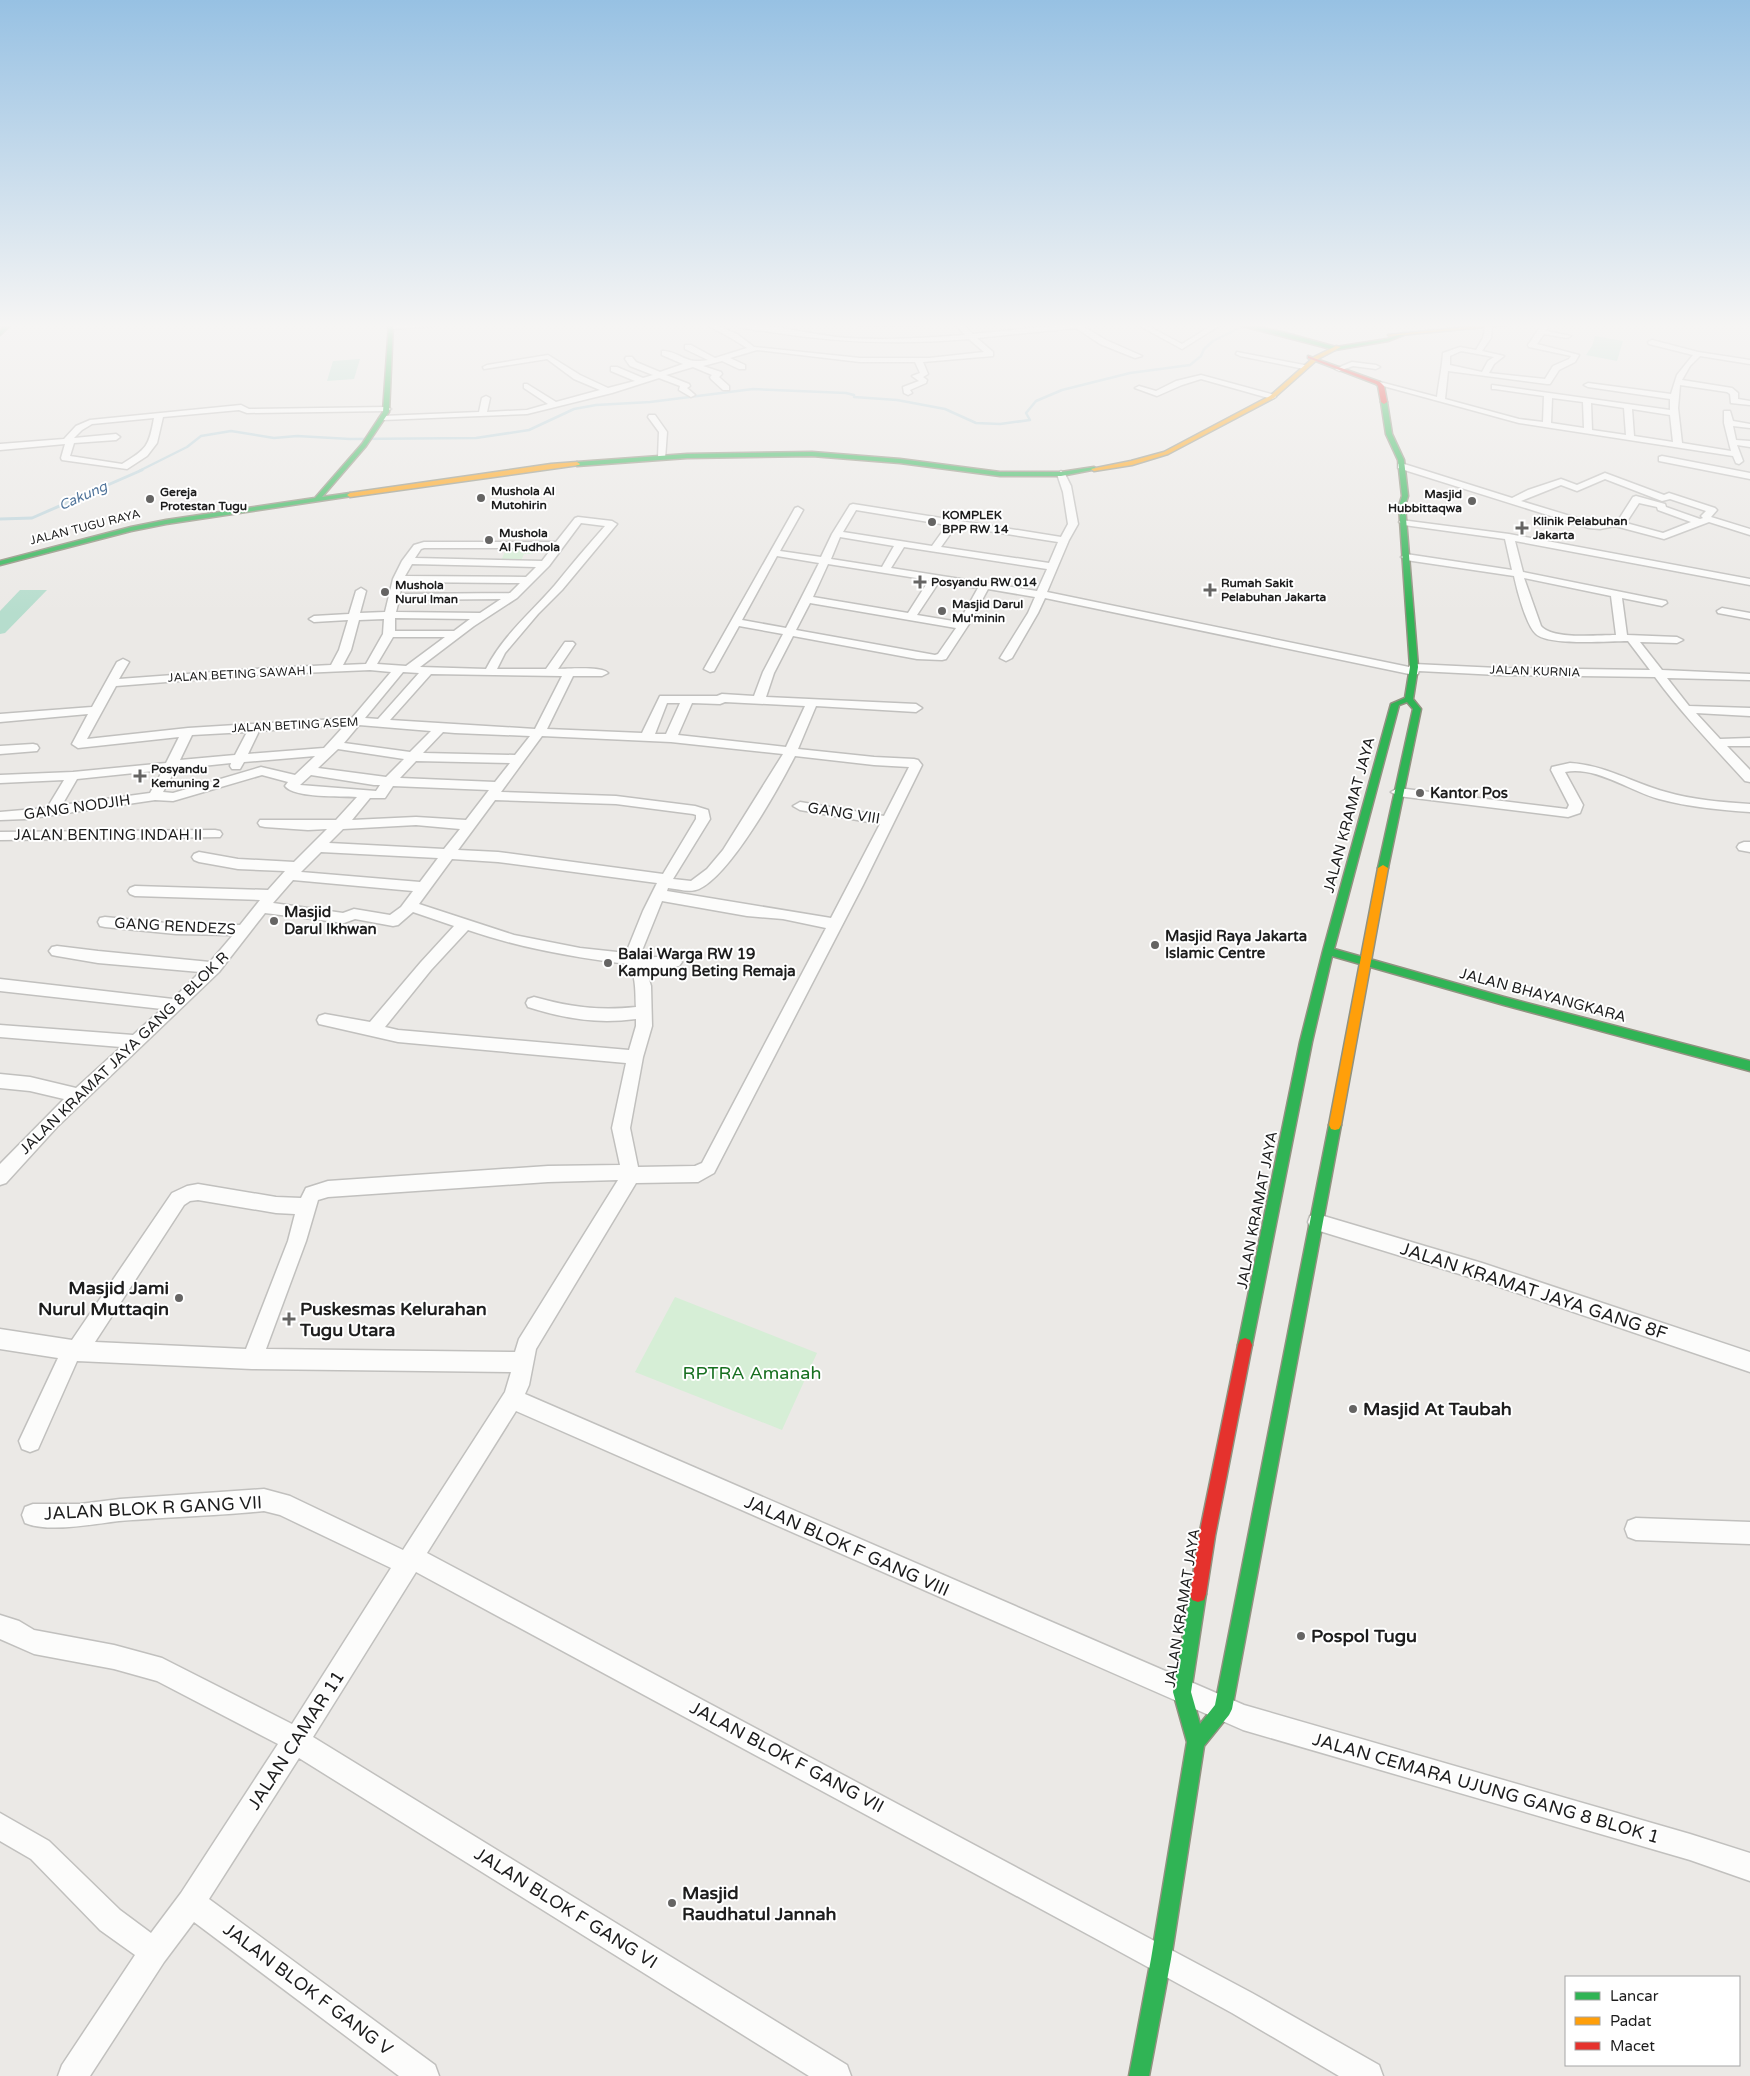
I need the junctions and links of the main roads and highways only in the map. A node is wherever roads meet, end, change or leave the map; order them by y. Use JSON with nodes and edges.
{"nodes":[{"id":1,"x":380,"y":421,"type":"edge"},
{"id":2,"x":1227,"y":421,"type":"edge"},
{"id":3,"x":1387,"y":421,"type":"edge"},
{"id":4,"x":318,"y":498,"type":"junction"},
{"id":5,"x":0,"y":564,"type":"edge"},
{"id":6,"x":1409,"y":699,"type":"junction"},
{"id":7,"x":1328,"y":951,"type":"junction"},
{"id":8,"x":1366,"y":962,"type":"junction"},
{"id":9,"x":1750,"y":1066,"type":"edge"},
{"id":10,"x":1196,"y":1742,"type":"junction"},
{"id":11,"x":1139,"y":2076,"type":"edge"}],
"edges":[{"from":1,"to":4,"type":"main road"},
{"from":2,"to":4,"type":"main road","name":"JALAN TUGU RAYA"},
{"from":3,"to":6,"type":"main road"},
{"from":4,"to":5,"type":"main road","name":"JALAN TUGU RAYA"},
{"from":6,"to":7,"type":"main road","name":"JALAN KRAMAT JAYA"},
{"from":6,"to":8,"type":"main road"},
{"from":7,"to":8,"type":"main road","name":"JALAN BHAYANGKARA"},
{"from":7,"to":10,"type":"main road","name":"JALAN KRAMAT JAYA"},
{"from":8,"to":9,"type":"main road","name":"JALAN BHAYANGKARA"},
{"from":8,"to":10,"type":"main road"},
{"from":10,"to":11,"type":"main road","name":"JALAN KRAMAT JAYA"}]}
